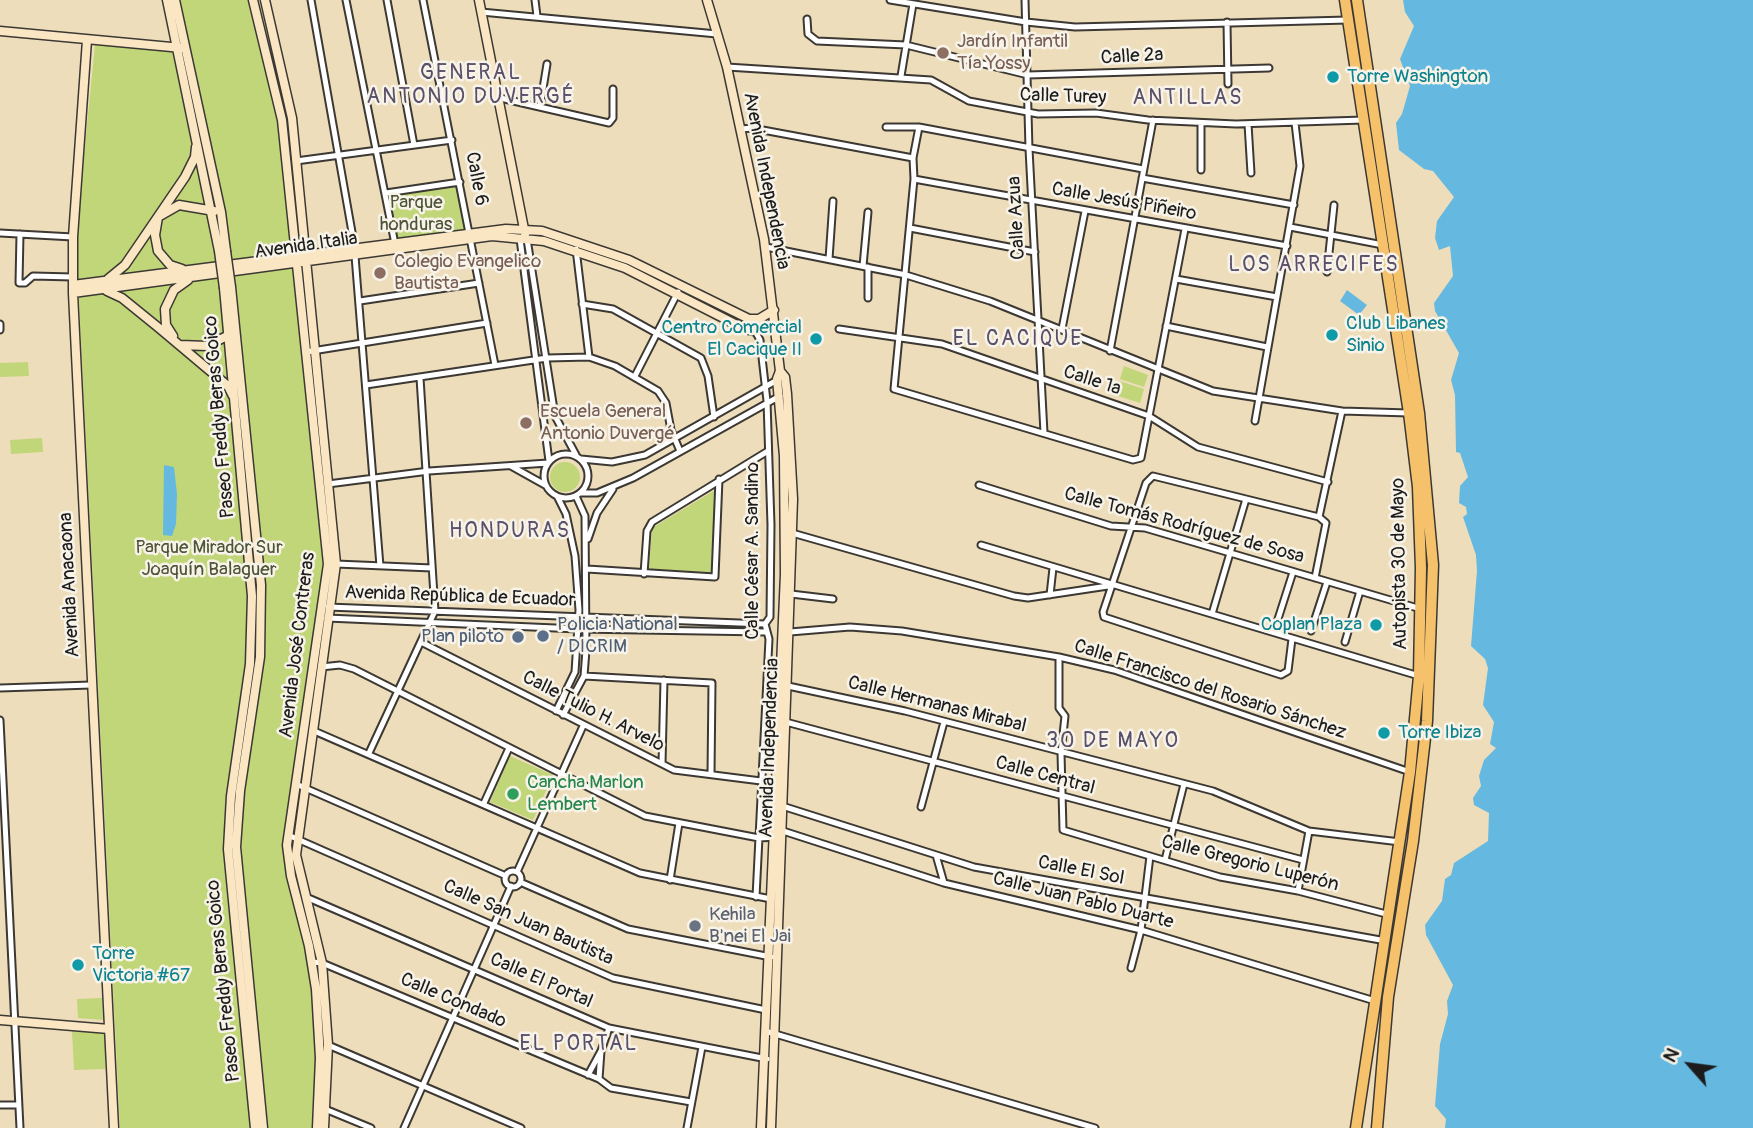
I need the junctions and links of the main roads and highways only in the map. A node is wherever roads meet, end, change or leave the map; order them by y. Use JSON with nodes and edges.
{"nodes":[{"id":1,"x":167,"y":0,"type":"edge"},
{"id":2,"x":175,"y":0,"type":"edge"},
{"id":3,"x":253,"y":0,"type":"edge"},
{"id":4,"x":265,"y":0,"type":"edge"},
{"id":5,"x":479,"y":0,"type":"edge"},
{"id":6,"x":707,"y":0,"type":"edge"},
{"id":7,"x":1345,"y":0,"type":"edge"},
{"id":8,"x":1357,"y":0,"type":"edge"},
{"id":9,"x":0,"y":31,"type":"edge"},
{"id":10,"x":87,"y":40,"type":"junction"},
{"id":11,"x":182,"y":48,"type":"junction"},
{"id":12,"x":196,"y":133,"type":"junction"},
{"id":13,"x":217,"y":211,"type":"junction"},
{"id":14,"x":158,"y":217,"type":"junction"},
{"id":15,"x":523,"y":236,"type":"junction"},
{"id":16,"x":301,"y":259,"type":"junction"},
{"id":17,"x":189,"y":274,"type":"junction"},
{"id":18,"x":73,"y":285,"type":"junction"},
{"id":19,"x":100,"y":286,"type":"junction"},
{"id":20,"x":680,"y":289,"type":"junction"},
{"id":21,"x":774,"y":310,"type":"junction"},
{"id":22,"x":776,"y":325,"type":"junction"},
{"id":23,"x":231,"y":334,"type":"junction"},
{"id":24,"x":178,"y":345,"type":"junction"},
{"id":25,"x":310,"y":351,"type":"junction"},
{"id":26,"x":236,"y":401,"type":"junction"},
{"id":27,"x":1414,"y":413,"type":"junction"},
{"id":28,"x":789,"y":532,"type":"junction"},
{"id":29,"x":326,"y":607,"type":"junction"},
{"id":30,"x":787,"y":610,"type":"junction"},
{"id":31,"x":324,"y":617,"type":"junction"},
{"id":32,"x":786,"y":645,"type":"junction"},
{"id":33,"x":783,"y":721,"type":"junction"},
{"id":34,"x":300,"y":786,"type":"junction"},
{"id":35,"x":780,"y":835,"type":"junction"},
{"id":36,"x":775,"y":913,"type":"junction"},
{"id":37,"x":773,"y":957,"type":"junction"},
{"id":38,"x":318,"y":963,"type":"junction"},
{"id":39,"x":0,"y":1020,"type":"edge"},
{"id":40,"x":109,"y":1028,"type":"junction"},
{"id":41,"x":770,"y":1032,"type":"junction"},
{"id":42,"x":249,"y":1041,"type":"junction"},
{"id":43,"x":769,"y":1059,"type":"junction"},
{"id":44,"x":114,"y":1128,"type":"edge"},
{"id":45,"x":255,"y":1128,"type":"edge"},
{"id":46,"x":263,"y":1128,"type":"edge"},
{"id":47,"x":317,"y":1128,"type":"edge"},
{"id":48,"x":324,"y":1128,"type":"edge"},
{"id":49,"x":761,"y":1128,"type":"edge"},
{"id":50,"x":771,"y":1128,"type":"edge"},
{"id":51,"x":1356,"y":1128,"type":"edge"},
{"id":52,"x":1377,"y":1128,"type":"edge"}],
"edges":[{"from":1,"to":11,"type":"main road","name":"Paseo Freddy Beras Goico"},
{"from":2,"to":11,"type":"main road","name":"Paseo Freddy Beras Goico"},
{"from":3,"to":16,"type":"main road","name":"Avenida José Contreras"},
{"from":4,"to":16,"type":"main road","name":"Avenida José Contreras"},
{"from":5,"to":15,"type":"main road"},
{"from":6,"to":21,"type":"main road","name":"Avenida Independencia"},
{"from":7,"to":27,"type":"highway","name":"Autopista 30 de Mayo"},
{"from":8,"to":27,"type":"highway","name":"Autopista 30 de Mayo"},
{"from":9,"to":10,"type":"main road"},
{"from":10,"to":11,"type":"main road"},
{"from":10,"to":18,"type":"main road","name":"Avenida Anacaona"},
{"from":11,"to":12,"type":"main road","name":"Paseo Freddy Beras Goico"},
{"from":11,"to":13,"type":"main road","name":"Paseo Freddy Beras Goico"},
{"from":12,"to":13,"type":"main road","name":"Paseo Freddy Beras Goico"},
{"from":12,"to":14,"type":"main road"},
{"from":13,"to":14,"type":"main road"},
{"from":13,"to":23,"type":"main road","name":"Paseo Freddy Beras Goico","bridge":true},
{"from":14,"to":17,"type":"main road"},
{"from":14,"to":19,"type":"main road"},
{"from":15,"to":16,"type":"main road","name":"Avenida Italia"},
{"from":15,"to":20,"type":"main road","name":"Avenida Italia"},
{"from":16,"to":17,"type":"main road","name":"Avenida Italia"},
{"from":16,"to":25,"type":"main road","name":"Avenida José Contreras"},
{"from":17,"to":19,"type":"main road","name":"Avenida Italia"},
{"from":17,"to":24,"type":"main road"},
{"from":18,"to":19,"type":"main road","name":"Avenida Italia"},
{"from":18,"to":40,"type":"main road","name":"Avenida Anacaona"},
{"from":19,"to":24,"type":"main road"},
{"from":20,"to":21,"type":"main road","name":"Avenida Italia"},
{"from":20,"to":22,"type":"main road","name":"Avenida Italia"},
{"from":21,"to":22,"type":"main road","name":"Avenida Independencia"},
{"from":22,"to":28,"type":"main road","name":"Avenida Independencia"},
{"from":23,"to":24,"type":"main road"},
{"from":23,"to":26,"type":"main road","name":"Paseo Freddy Beras Goico"},
{"from":23,"to":42,"type":"main road","name":"Paseo Freddy Beras Goico"},
{"from":24,"to":26,"type":"main road"},
{"from":25,"to":29,"type":"main road","name":"Avenida José Contreras"},
{"from":25,"to":29,"type":"main road","name":"Avenida José Contreras"},
{"from":26,"to":42,"type":"main road","name":"Paseo Freddy Beras Goico"},
{"from":27,"to":51,"type":"highway","name":"Autopista 30 de Mayo"},
{"from":27,"to":52,"type":"highway","name":"Autopista 30 de Mayo"},
{"from":28,"to":30,"type":"main road","name":"Avenida Independencia"},
{"from":28,"to":30,"type":"main road","name":"Avenida Independencia"},
{"from":29,"to":31,"type":"main road","name":"Avenida José Contreras"},
{"from":30,"to":32,"type":"main road","name":"Avenida Independencia"},
{"from":30,"to":32,"type":"main road","name":"Avenida Independencia"},
{"from":31,"to":34,"type":"main road","name":"Avenida José Contreras"},
{"from":31,"to":34,"type":"main road","name":"Avenida José Contreras"},
{"from":32,"to":33,"type":"main road","name":"Avenida Independencia"},
{"from":32,"to":33,"type":"main road","name":"Avenida Independencia"},
{"from":33,"to":35,"type":"main road","name":"Avenida Independencia"},
{"from":34,"to":38,"type":"main road","name":"Avenida José Contreras"},
{"from":34,"to":38,"type":"main road","name":"Avenida José Contreras"},
{"from":35,"to":36,"type":"main road","name":"Avenida Independencia"},
{"from":35,"to":36,"type":"main road","name":"Avenida Independencia"},
{"from":36,"to":37,"type":"main road","name":"Avenida Independencia"},
{"from":37,"to":41,"type":"main road","name":"Avenida Independencia"},
{"from":37,"to":41,"type":"main road","name":"Avenida Independencia"},
{"from":38,"to":47,"type":"main road","name":"Avenida José Contreras"},
{"from":38,"to":48,"type":"main road","name":"Avenida José Contreras"},
{"from":39,"to":40,"type":"main road"},
{"from":40,"to":44,"type":"main road","name":"Avenida Anacaona"},
{"from":41,"to":43,"type":"main road","name":"Avenida Independencia"},
{"from":42,"to":45,"type":"main road","name":"Paseo Freddy Beras Goico"},
{"from":42,"to":46,"type":"main road","name":"Paseo Freddy Beras Goico"},
{"from":43,"to":49,"type":"main road","name":"Avenida Independencia"},
{"from":43,"to":50,"type":"main road","name":"Avenida Independencia"}]}
